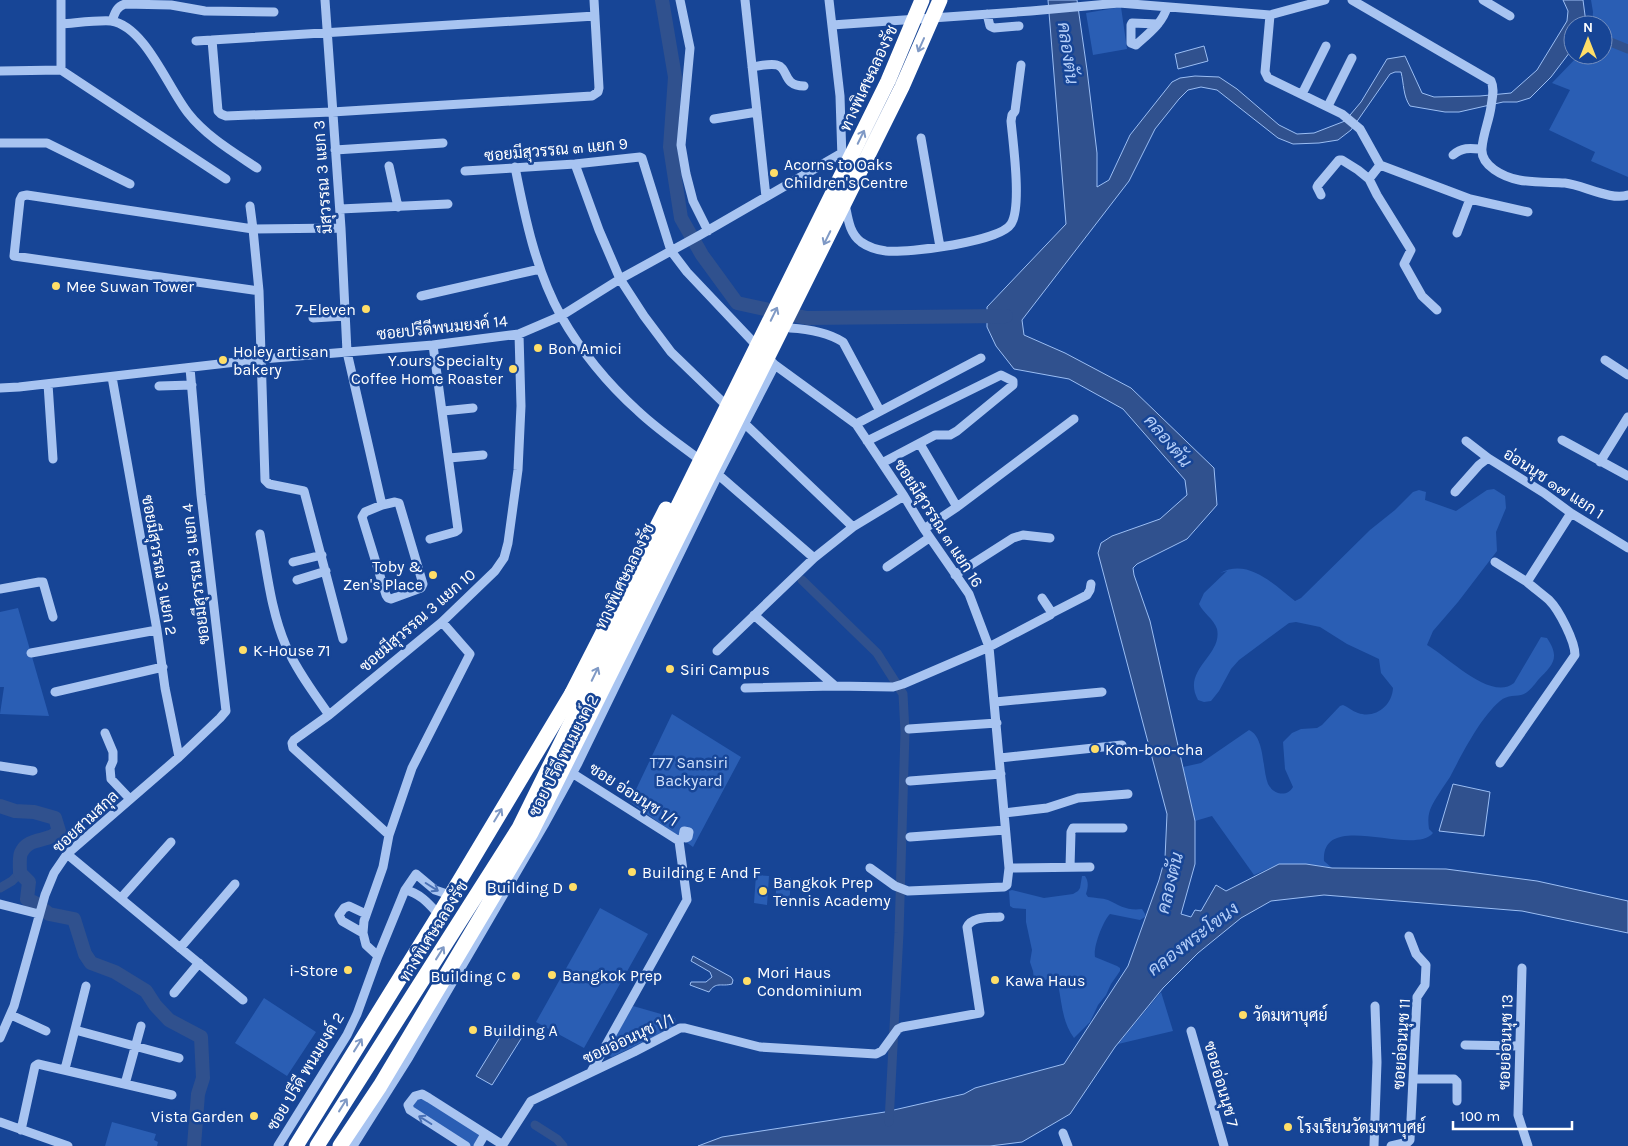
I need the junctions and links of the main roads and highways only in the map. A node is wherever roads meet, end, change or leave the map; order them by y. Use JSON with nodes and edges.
{"nodes":[{"id":1,"x":922,"y":0,"type":"edge"},
{"id":2,"x":940,"y":0,"type":"edge"},
{"id":3,"x":729,"y":405,"type":"junction"},
{"id":4,"x":296,"y":1146,"type":"edge"},
{"id":5,"x":317,"y":1146,"type":"edge"},
{"id":6,"x":340,"y":1146,"type":"edge"}],
"edges":[{"from":3,"to":1,"type":"highway","name":"ทางพิเศษฉลองรัช","one_way":true,"bridge":true},
{"from":2,"to":6,"type":"highway","name":"ทางพิเศษฉลองรัช","one_way":true,"bridge":true},
{"from":4,"to":3,"type":"highway","one_way":true,"bridge":true},
{"from":5,"to":3,"type":"highway","name":"ทางพิเศษฉลองรัช","one_way":true,"bridge":true}]}
